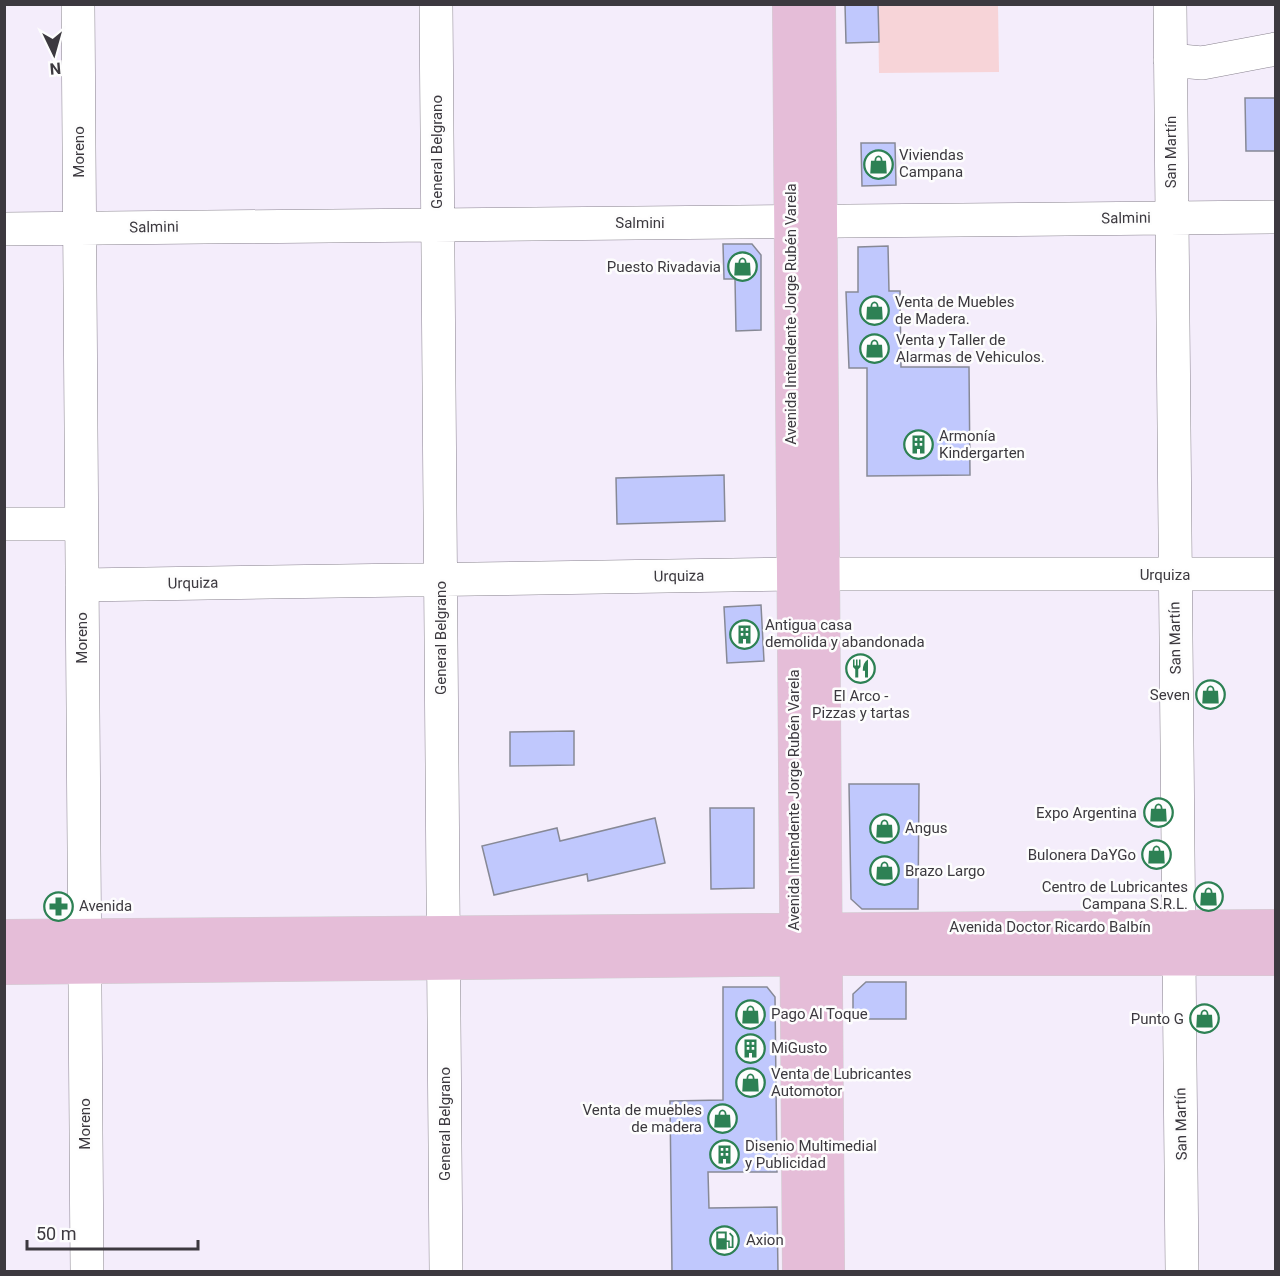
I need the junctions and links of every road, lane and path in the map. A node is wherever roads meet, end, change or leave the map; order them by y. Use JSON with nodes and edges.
{"nodes":[{"id":1,"x":78,"y":4,"type":"edge"},
{"id":2,"x":436,"y":4,"type":"edge"},
{"id":3,"x":789,"y":4,"type":"edge"},
{"id":4,"x":819,"y":4,"type":"edge"},
{"id":5,"x":1170,"y":4,"type":"edge"},
{"id":6,"x":1275,"y":49,"type":"edge"},
{"id":7,"x":1170,"y":60,"type":"junction"},
{"id":8,"x":1275,"y":217,"type":"edge"},
{"id":9,"x":1171,"y":218,"type":"junction"},
{"id":10,"x":805,"y":221,"type":"junction"},
{"id":11,"x":438,"y":225,"type":"junction"},
{"id":12,"x":80,"y":228,"type":"junction"},
{"id":13,"x":4,"y":229,"type":"edge"},
{"id":14,"x":4,"y":524,"type":"edge"},
{"id":15,"x":81,"y":524,"type":"junction"},
{"id":16,"x":808,"y":574,"type":"junction"},
{"id":17,"x":1275,"y":574,"type":"edge"},
{"id":18,"x":1174,"y":575,"type":"junction"},
{"id":19,"x":441,"y":579,"type":"junction"},
{"id":20,"x":82,"y":585,"type":"junction"},
{"id":21,"x":1275,"y":926,"type":"edge"},
{"id":22,"x":4,"y":936,"type":"edge"},
{"id":23,"x":1178,"y":942,"type":"junction"},
{"id":24,"x":810,"y":944,"type":"junction"},
{"id":25,"x":443,"y":948,"type":"junction"},
{"id":26,"x":84,"y":951,"type":"junction"},
{"id":27,"x":1275,"y":959,"type":"edge"},
{"id":28,"x":4,"y":968,"type":"edge"},
{"id":29,"x":87,"y":1272,"type":"edge"},
{"id":30,"x":446,"y":1272,"type":"edge"},
{"id":31,"x":799,"y":1272,"type":"edge"},
{"id":32,"x":828,"y":1272,"type":"edge"},
{"id":33,"x":1182,"y":1272,"type":"edge"}],
"edges":[{"from":1,"to":12,"type":"street","name":"Moreno"},
{"from":2,"to":11,"type":"street","name":"General Belgrano"},
{"from":3,"to":10,"type":"main road","name":"Avenida Intendente Jorge Rubén Varela"},
{"from":4,"to":10,"type":"main road","name":"Avenida Intendente Jorge Rubén Varela"},
{"from":5,"to":7,"type":"street","name":"San Martín"},
{"from":6,"to":7,"type":"street"},
{"from":7,"to":9,"type":"street","name":"San Martín"},
{"from":8,"to":9,"type":"street","name":"Salmini"},
{"from":9,"to":10,"type":"street","name":"Salmini"},
{"from":9,"to":18,"type":"street","name":"San Martín"},
{"from":10,"to":11,"type":"street","name":"Salmini"},
{"from":10,"to":16,"type":"main road","name":"Avenida Intendente Jorge Rubén Varela"},
{"from":11,"to":12,"type":"street","name":"Salmini"},
{"from":11,"to":19,"type":"street","name":"General Belgrano"},
{"from":12,"to":13,"type":"street","name":"Salmini"},
{"from":12,"to":15,"type":"street","name":"Moreno"},
{"from":14,"to":15,"type":"street"},
{"from":15,"to":20,"type":"street","name":"Moreno"},
{"from":16,"to":18,"type":"street","name":"Urquiza"},
{"from":16,"to":19,"type":"street","name":"Urquiza"},
{"from":16,"to":24,"type":"main road","name":"Avenida Intendente Jorge Rubén Varela"},
{"from":17,"to":18,"type":"street","name":"Urquiza"},
{"from":18,"to":23,"type":"street","name":"San Martín"},
{"from":19,"to":20,"type":"street","name":"Urquiza"},
{"from":19,"to":25,"type":"street","name":"General Belgrano"},
{"from":20,"to":26,"type":"street","name":"Moreno"},
{"from":21,"to":23,"type":"main road","name":"Avenida Doctor Ricardo Balbín"},
{"from":22,"to":26,"type":"main road"},
{"from":23,"to":24,"type":"main road","name":"Avenida Doctor Ricardo Balbín"},
{"from":23,"to":27,"type":"main road","name":"Avenida Doctor Ricardo Balbín"},
{"from":23,"to":33,"type":"street","name":"San Martín"},
{"from":24,"to":25,"type":"main road","name":"Avenida Doctor Ricardo Balbín"},
{"from":24,"to":31,"type":"main road","name":"Avenida Intendente Jorge Rubén Varela"},
{"from":24,"to":32,"type":"main road","name":"Avenida Intendente Jorge Rubén Varela"},
{"from":25,"to":26,"type":"main road","name":"Avenida Doctor Ricardo Balbín"},
{"from":25,"to":30,"type":"street","name":"General Belgrano"},
{"from":26,"to":28,"type":"main road"},
{"from":26,"to":29,"type":"street","name":"Moreno"}]}
